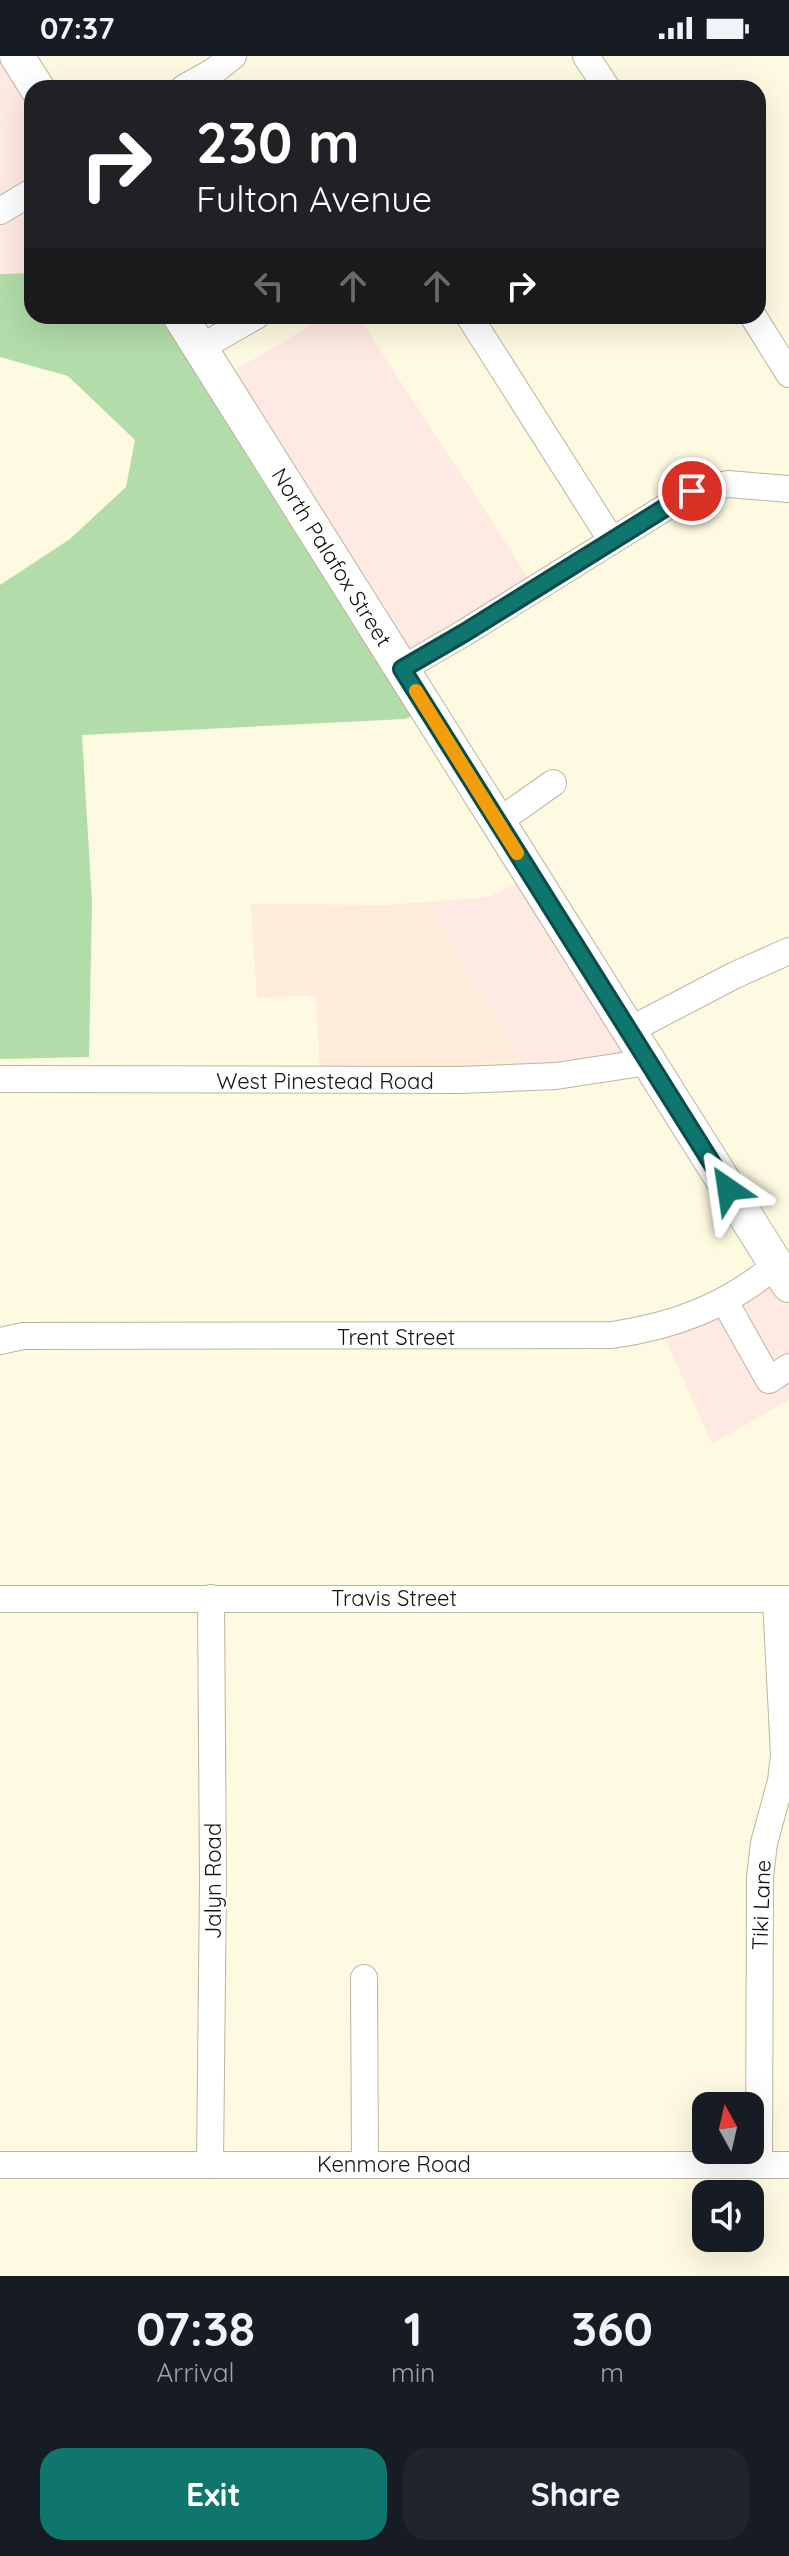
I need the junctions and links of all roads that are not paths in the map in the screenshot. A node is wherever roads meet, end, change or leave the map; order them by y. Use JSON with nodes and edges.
{"nodes":[{"id":1,"x":233,"y":56,"type":"edge"},
{"id":2,"x":586,"y":56,"type":"edge"},
{"id":3,"x":198,"y":80,"type":"edge"},
{"id":4,"x":602,"y":80,"type":"edge"},
{"id":5,"x":24,"y":197,"type":"edge"},
{"id":6,"x":0,"y":211,"type":"edge"},
{"id":7,"x":185,"y":324,"type":"edge"},
{"id":8,"x":242,"y":324,"type":"edge"},
{"id":9,"x":474,"y":324,"type":"edge"},
{"id":10,"x":758,"y":324,"type":"edge"},
{"id":11,"x":200,"y":348,"type":"junction"},
{"id":12,"x":789,"y":374,"type":"edge"},
{"id":13,"x":789,"y":489,"type":"edge"},
{"id":14,"x":612,"y":541,"type":"junction"},
{"id":15,"x":402,"y":669,"type":"junction"},
{"id":16,"x":553,"y":783,"type":"dead end"},
{"id":17,"x":498,"y":822,"type":"junction"},
{"id":18,"x":789,"y":951,"type":"edge"},
{"id":19,"x":628,"y":1031,"type":"junction"},
{"id":20,"x":648,"y":1062,"type":"junction"},
{"id":21,"x":0,"y":1079,"type":"edge"},
{"id":22,"x":783,"y":1275,"type":"edge"},
{"id":23,"x":725,"y":1302,"type":"junction"},
{"id":24,"x":0,"y":1341,"type":"edge"},
{"id":25,"x":789,"y":1367,"type":"edge"},
{"id":26,"x":211,"y":1598,"type":"junction"},
{"id":27,"x":0,"y":1599,"type":"edge"},
{"id":28,"x":782,"y":1599,"type":"edge"},
{"id":29,"x":364,"y":1978,"type":"dead end"},
{"id":30,"x":365,"y":2164,"type":"junction"},
{"id":31,"x":0,"y":2165,"type":"edge"},
{"id":32,"x":210,"y":2165,"type":"junction"},
{"id":33,"x":759,"y":2165,"type":"junction"},
{"id":34,"x":789,"y":2165,"type":"edge"}],
"edges":[{"from":1,"to":3,"type":"street"},
{"from":2,"to":4,"type":"street"},
{"from":5,"to":6,"type":"street"},
{"from":7,"to":11,"type":"main road","name":"North Palafox Street"},
{"from":8,"to":11,"type":"street"},
{"from":9,"to":14,"type":"street"},
{"from":10,"to":12,"type":"street"},
{"from":11,"to":15,"type":"main road","name":"North Palafox Street"},
{"from":13,"to":14,"type":"street"},
{"from":14,"to":15,"type":"street"},
{"from":15,"to":17,"type":"main road","name":"North Palafox Street"},
{"from":16,"to":17,"type":"street"},
{"from":17,"to":19,"type":"main road","name":"North Palafox Street"},
{"from":18,"to":19,"type":"street"},
{"from":19,"to":20,"type":"main road","name":"North Palafox Street"},
{"from":20,"to":21,"type":"street","name":"West Pinestead Road"},
{"from":20,"to":22,"type":"main road","name":"North Palafox Street"},
{"from":22,"to":23,"type":"street","name":"Trent Street"},
{"from":23,"to":24,"type":"street","name":"Trent Street"},
{"from":23,"to":25,"type":"street"},
{"from":26,"to":27,"type":"street","name":"Travis Street"},
{"from":26,"to":28,"type":"street","name":"Travis Street"},
{"from":26,"to":32,"type":"street","name":"Jalyn Road"},
{"from":28,"to":33,"type":"street","name":"Tiki Lane"},
{"from":29,"to":30,"type":"street"},
{"from":30,"to":32,"type":"street","name":"Kenmore Road"},
{"from":30,"to":33,"type":"street","name":"Kenmore Road"},
{"from":31,"to":32,"type":"street","name":"Kenmore Road"},
{"from":33,"to":34,"type":"street","name":"Kenmore Road"}]}
